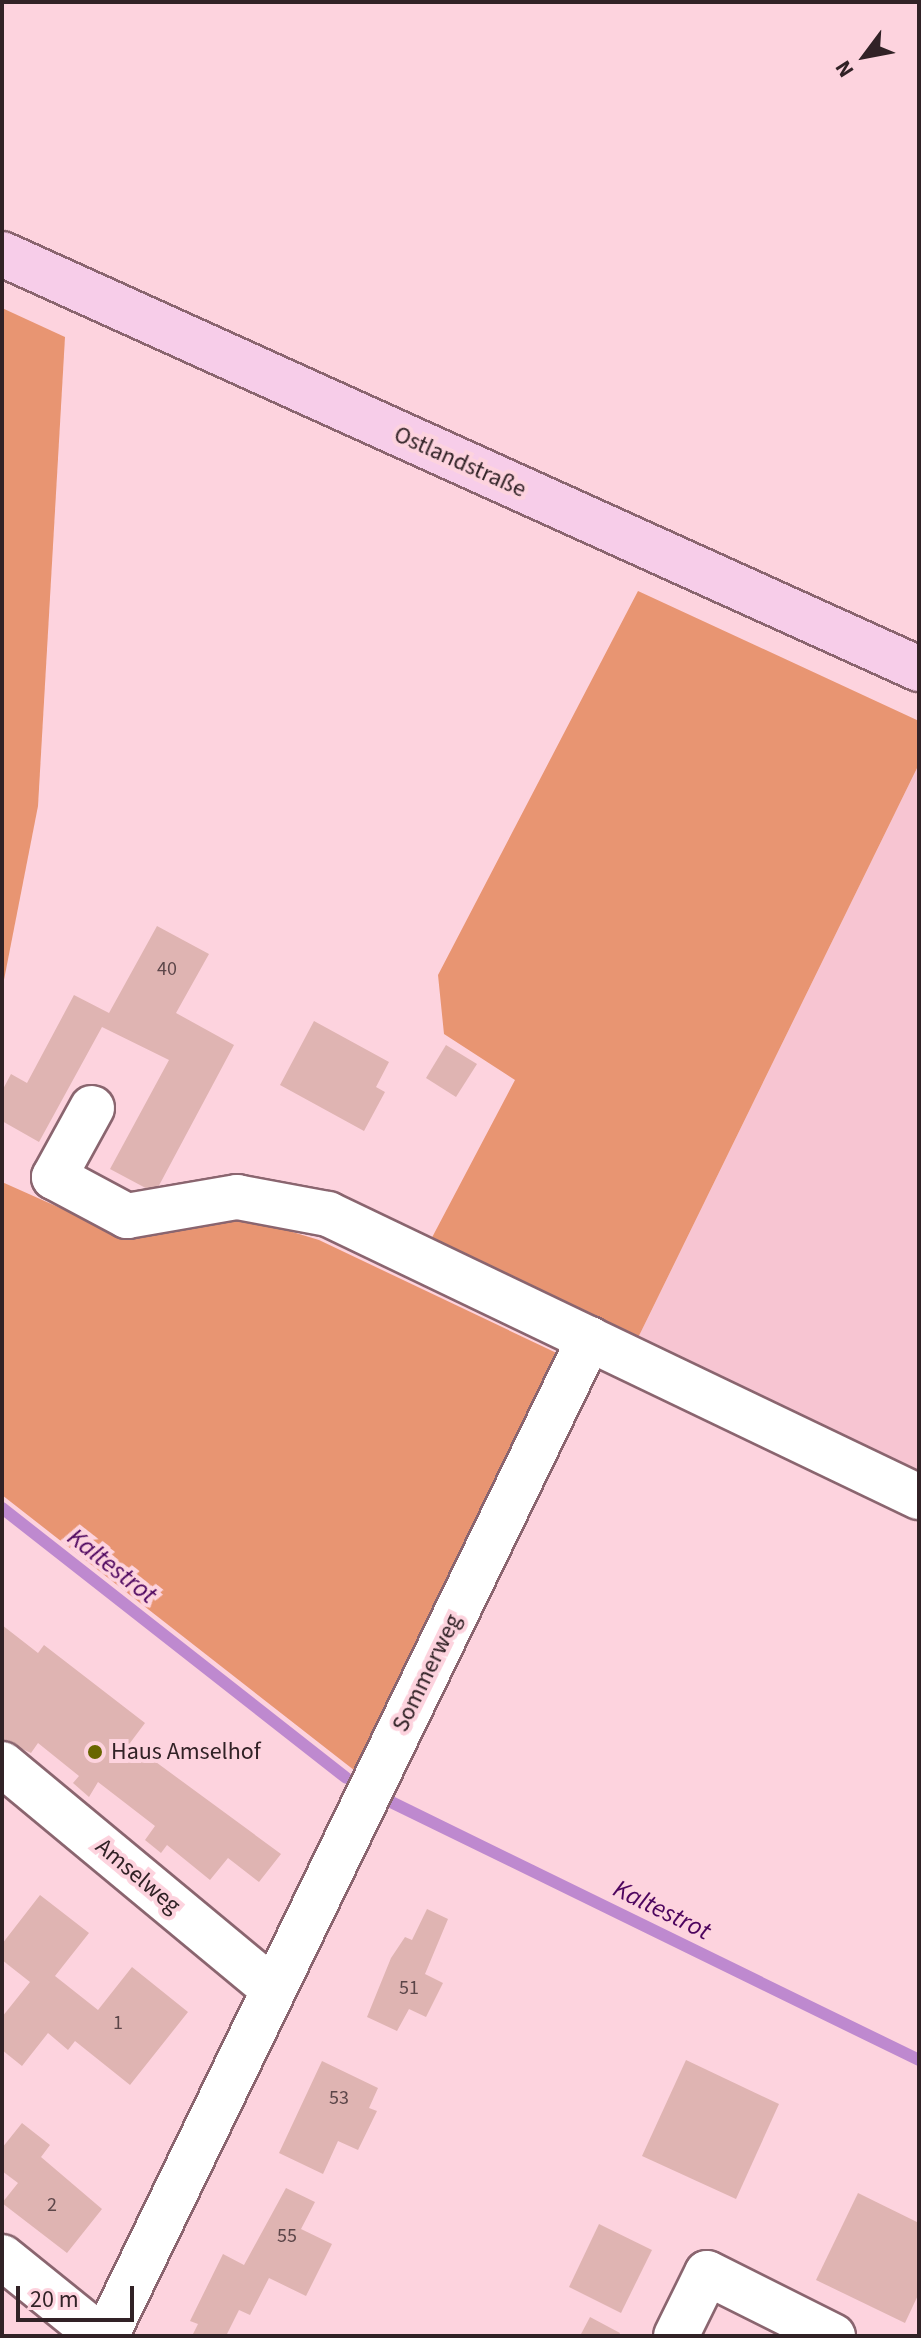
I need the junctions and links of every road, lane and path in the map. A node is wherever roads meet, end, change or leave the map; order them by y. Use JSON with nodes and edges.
{"nodes":[{"id":1,"x":2,"y":254,"type":"edge"},
{"id":2,"x":919,"y":669,"type":"edge"},
{"id":3,"x":92,"y":1108,"type":"dead end"},
{"id":4,"x":589,"y":1339,"type":"junction"},
{"id":5,"x":919,"y":1497,"type":"edge"},
{"id":6,"x":2,"y":1764,"type":"edge"},
{"id":7,"x":273,"y":1989,"type":"junction"},
{"id":8,"x":2,"y":2257,"type":"edge"},
{"id":9,"x":100,"y":2336,"type":"edge"},
{"id":10,"x":106,"y":2336,"type":"edge"},
{"id":11,"x":676,"y":2336,"type":"edge"},
{"id":12,"x":833,"y":2336,"type":"edge"}],
"edges":[{"from":1,"to":2,"type":"main road","name":"Ostlandstraße"},
{"from":3,"to":4,"type":"street"},
{"from":4,"to":5,"type":"street"},
{"from":4,"to":7,"type":"street","name":"Sommerweg"},
{"from":6,"to":7,"type":"street","name":"Amselweg"},
{"from":7,"to":10,"type":"street","name":"Sommerweg"},
{"from":8,"to":9,"type":"street"},
{"from":11,"to":12,"type":"street"}]}
